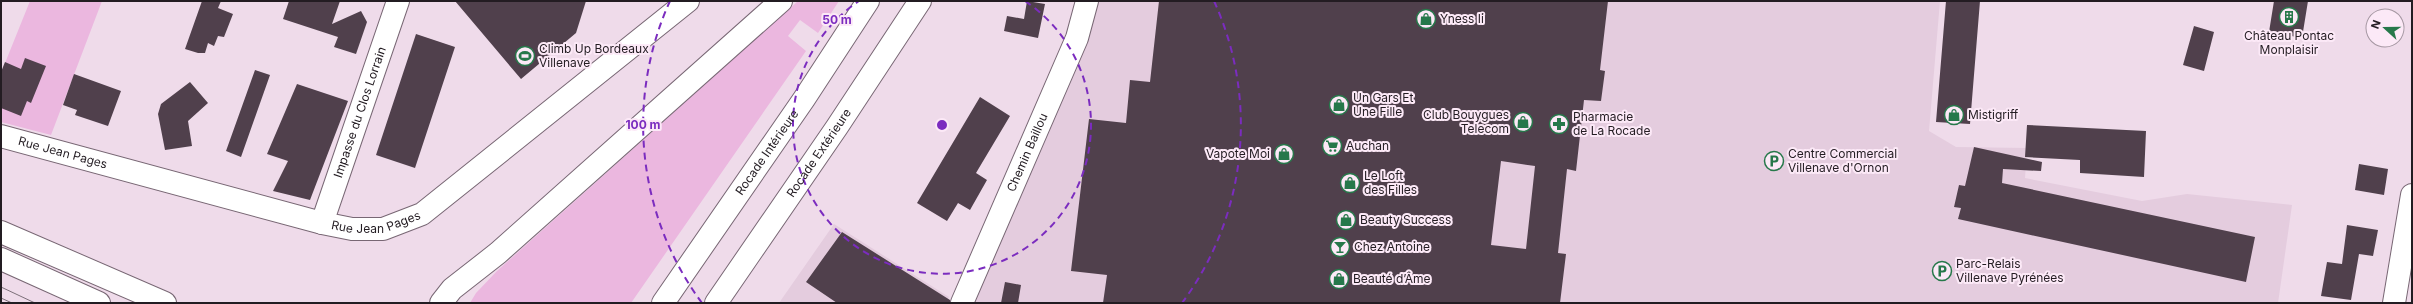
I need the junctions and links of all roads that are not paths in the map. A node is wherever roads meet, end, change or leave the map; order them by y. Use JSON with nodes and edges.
{"nodes":[{"id":1,"x":398,"y":1,"type":"edge"},
{"id":2,"x":688,"y":1,"type":"edge"},
{"id":3,"x":781,"y":1,"type":"edge"},
{"id":4,"x":868,"y":1,"type":"edge"},
{"id":5,"x":920,"y":1,"type":"edge"},
{"id":6,"x":1087,"y":1,"type":"edge"},
{"id":7,"x":1,"y":136,"type":"edge"},
{"id":8,"x":2412,"y":195,"type":"edge"},
{"id":9,"x":322,"y":223,"type":"junction"},
{"id":10,"x":1,"y":232,"type":"edge"},
{"id":11,"x":498,"y":253,"type":"junction"},
{"id":12,"x":1,"y":259,"type":"edge"},
{"id":13,"x":99,"y":303,"type":"edge"},
{"id":14,"x":165,"y":303,"type":"edge"},
{"id":15,"x":440,"y":303,"type":"edge"},
{"id":16,"x":460,"y":303,"type":"edge"},
{"id":17,"x":663,"y":303,"type":"edge"},
{"id":18,"x":716,"y":303,"type":"edge"},
{"id":19,"x":962,"y":303,"type":"edge"},
{"id":20,"x":2394,"y":303,"type":"edge"}],
"edges":[{"from":1,"to":9,"type":"main road","name":"Impasse du Clos Lorrain"},
{"from":2,"to":9,"type":"main road","name":"Rue Jean Pages"},
{"from":3,"to":11,"type":"main road"},
{"from":4,"to":17,"type":"main road","name":"Rocade Intérieure"},
{"from":5,"to":18,"type":"main road","name":"Rocade Extérieure"},
{"from":6,"to":19,"type":"main road","name":"Chemin Baillou"},
{"from":7,"to":9,"type":"main road","name":"Rue Jean Pages"},
{"from":8,"to":20,"type":"main road"},
{"from":10,"to":14,"type":"main road"},
{"from":11,"to":15,"type":"main road"},
{"from":11,"to":16,"type":"main road"},
{"from":12,"to":13,"type":"main road"}]}
